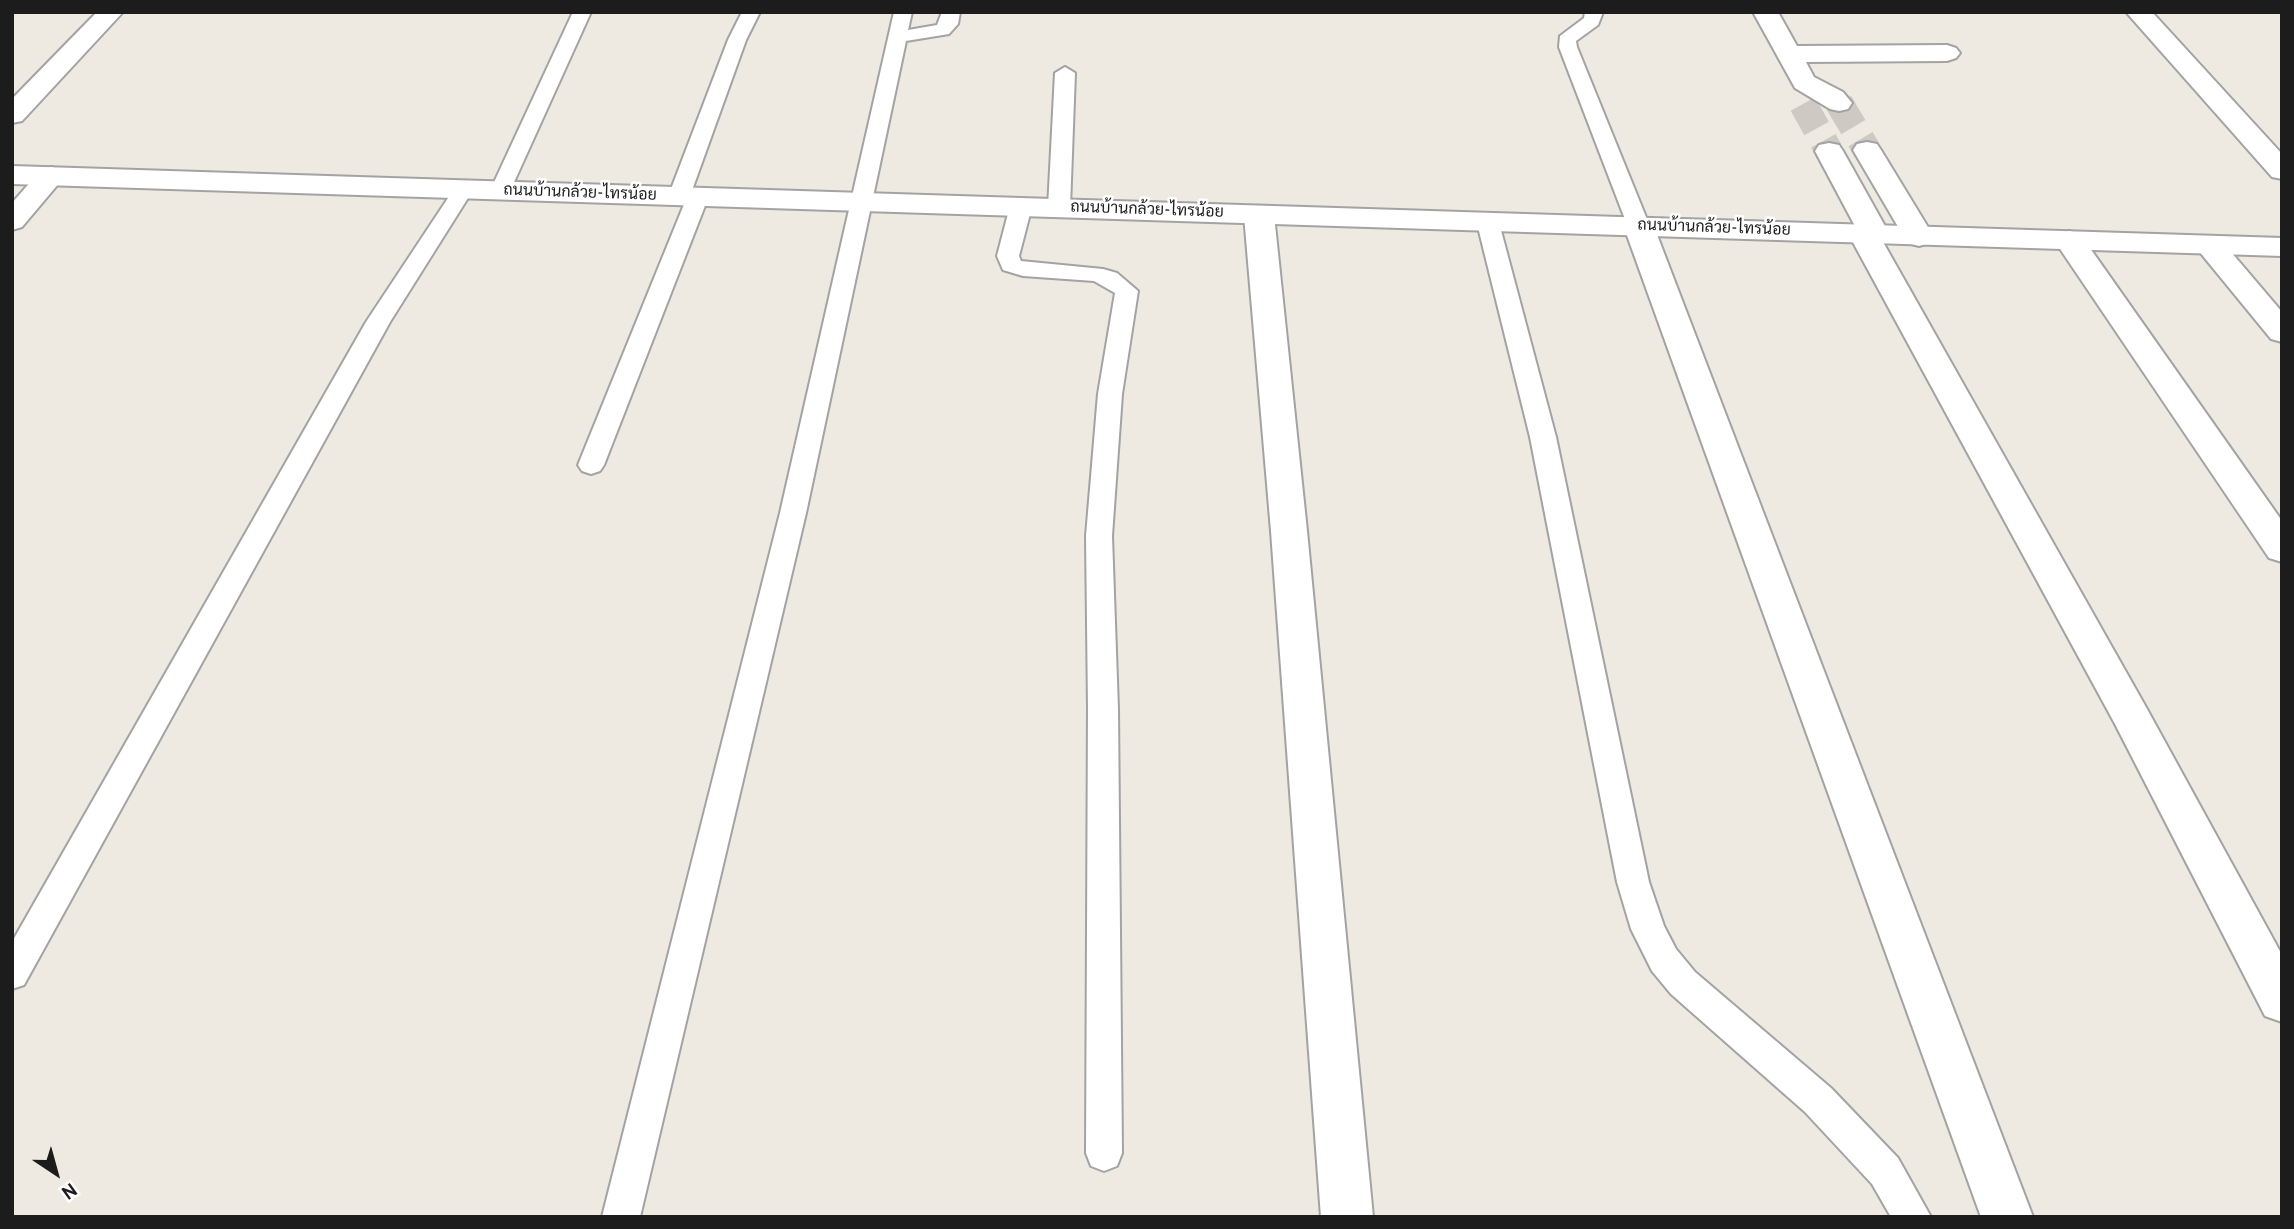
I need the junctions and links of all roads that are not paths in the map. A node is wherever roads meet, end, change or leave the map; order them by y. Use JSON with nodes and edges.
{"nodes":[{"id":1,"x":111,"y":12,"type":"edge"},
{"id":2,"x":582,"y":12,"type":"edge"},
{"id":3,"x":751,"y":12,"type":"edge"},
{"id":4,"x":951,"y":12,"type":"edge"},
{"id":5,"x":1594,"y":12,"type":"edge"},
{"id":6,"x":1765,"y":12,"type":"edge"},
{"id":7,"x":2138,"y":12,"type":"edge"},
{"id":8,"x":900,"y":25,"type":"edge"},
{"id":9,"x":1947,"y":53,"type":"dead end"},
{"id":10,"x":1789,"y":54,"type":"junction"},
{"id":11,"x":1065,"y":73,"type":"dead end"},
{"id":12,"x":1839,"y":103,"type":"tunnel mouth"},
{"id":13,"x":12,"y":115,"type":"edge"},
{"id":14,"x":1867,"y":150,"type":"tunnel mouth"},
{"id":15,"x":1829,"y":151,"type":"tunnel mouth"},
{"id":16,"x":2282,"y":171,"type":"edge"},
{"id":17,"x":12,"y":175,"type":"edge"},
{"id":18,"x":51,"y":176,"type":"junction"},
{"id":19,"x":463,"y":190,"type":"junction"},
{"id":20,"x":500,"y":191,"type":"junction"},
{"id":21,"x":688,"y":197,"type":"junction"},
{"id":22,"x":860,"y":201,"type":"junction"},
{"id":23,"x":1021,"y":206,"type":"junction"},
{"id":24,"x":1059,"y":208,"type":"junction"},
{"id":25,"x":1259,"y":215,"type":"junction"},
{"id":26,"x":12,"y":221,"type":"edge"},
{"id":27,"x":1488,"y":223,"type":"junction"},
{"id":28,"x":1639,"y":227,"type":"junction"},
{"id":29,"x":1869,"y":235,"type":"junction"},
{"id":30,"x":1919,"y":237,"type":"junction"},
{"id":31,"x":2069,"y":240,"type":"junction"},
{"id":32,"x":2209,"y":244,"type":"junction"},
{"id":33,"x":2282,"y":247,"type":"edge"},
{"id":34,"x":2282,"y":332,"type":"edge"},
{"id":35,"x":591,"y":465,"type":"dead end"},
{"id":36,"x":2282,"y":549,"type":"edge"},
{"id":37,"x":12,"y":974,"type":"edge"},
{"id":38,"x":2282,"y":1001,"type":"edge"},
{"id":39,"x":1104,"y":1153,"type":"dead end"},
{"id":40,"x":621,"y":1217,"type":"edge"},
{"id":41,"x":1347,"y":1217,"type":"edge"},
{"id":42,"x":1912,"y":1217,"type":"edge"},
{"id":43,"x":2007,"y":1217,"type":"edge"}],
"edges":[{"from":1,"to":13,"type":"street"},
{"from":2,"to":20,"type":"lane"},
{"from":3,"to":21,"type":"lane"},
{"from":4,"to":8,"type":"lane"},
{"from":5,"to":28,"type":"lane"},
{"from":6,"to":10,"type":"street"},
{"from":7,"to":16,"type":"street"},
{"from":8,"to":22,"type":"lane"},
{"from":9,"to":10,"type":"street"},
{"from":10,"to":12,"type":"street"},
{"from":11,"to":24,"type":"lane"},
{"from":14,"to":30,"type":"street"},
{"from":15,"to":29,"type":"street"},
{"from":17,"to":18,"type":"street","name":"ถนนบ้านกล้วย-ไทรน้อย"},
{"from":18,"to":19,"type":"street","name":"ถนนบ้านกล้วย-ไทรน้อย"},
{"from":18,"to":26,"type":"street"},
{"from":19,"to":20,"type":"street","name":"ถนนบ้านกล้วย-ไทรน้อย"},
{"from":19,"to":37,"type":"lane"},
{"from":20,"to":21,"type":"street","name":"ถนนบ้านกล้วย-ไทรน้อย"},
{"from":21,"to":22,"type":"street","name":"ถนนบ้านกล้วย-ไทรน้อย"},
{"from":21,"to":35,"type":"lane"},
{"from":22,"to":23,"type":"street","name":"ถนนบ้านกล้วย-ไทรน้อย"},
{"from":22,"to":40,"type":"lane"},
{"from":23,"to":24,"type":"street","name":"ถนนบ้านกล้วย-ไทรน้อย"},
{"from":23,"to":39,"type":"lane"},
{"from":24,"to":25,"type":"street","name":"ถนนบ้านกล้วย-ไทรน้อย"},
{"from":25,"to":27,"type":"street","name":"ถนนบ้านกล้วย-ไทรน้อย"},
{"from":25,"to":41,"type":"street"},
{"from":27,"to":28,"type":"street","name":"ถนนบ้านกล้วย-ไทรน้อย"},
{"from":27,"to":42,"type":"lane"},
{"from":28,"to":29,"type":"street","name":"ถนนบ้านกล้วย-ไทรน้อย"},
{"from":28,"to":43,"type":"street"},
{"from":29,"to":30,"type":"street","name":"ถนนบ้านกล้วย-ไทรน้อย"},
{"from":29,"to":38,"type":"street"},
{"from":30,"to":31,"type":"street","name":"ถนนบ้านกล้วย-ไทรน้อย"},
{"from":31,"to":32,"type":"street","name":"ถนนบ้านกล้วย-ไทรน้อย"},
{"from":31,"to":36,"type":"street"},
{"from":32,"to":33,"type":"street","name":"ถนนบ้านกล้วย-ไทรน้อย"},
{"from":32,"to":34,"type":"street"}]}
